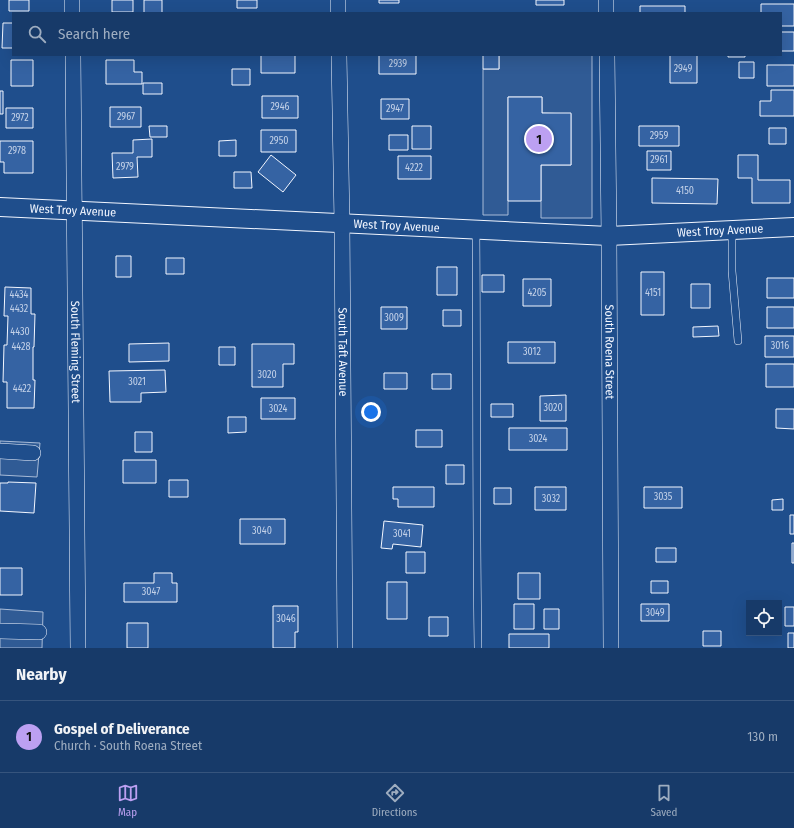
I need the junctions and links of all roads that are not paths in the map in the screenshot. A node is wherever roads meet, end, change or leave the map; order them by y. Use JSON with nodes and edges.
{"nodes":[{"id":1,"x":72,"y":0,"type":"edge"},
{"id":2,"x":338,"y":0,"type":"edge"},
{"id":3,"x":606,"y":0,"type":"edge"},
{"id":4,"x":72,"y":12,"type":"edge"},
{"id":5,"x":338,"y":12,"type":"edge"},
{"id":6,"x":606,"y":12,"type":"edge"},
{"id":7,"x":73,"y":56,"type":"edge"},
{"id":8,"x":339,"y":56,"type":"edge"},
{"id":9,"x":607,"y":56,"type":"edge"},
{"id":10,"x":0,"y":207,"type":"edge"},
{"id":11,"x":75,"y":210,"type":"junction"},
{"id":12,"x":342,"y":223,"type":"junction"},
{"id":13,"x":794,"y":226,"type":"edge"},
{"id":14,"x":476,"y":230,"type":"junction"},
{"id":15,"x":732,"y":230,"type":"junction"},
{"id":16,"x":609,"y":236,"type":"junction"},
{"id":17,"x":738,"y":341,"type":"dead end"},
{"id":18,"x":0,"y":451,"type":"edge"},
{"id":19,"x":33,"y":453,"type":"dead end"},
{"id":20,"x":0,"y":631,"type":"edge"},
{"id":21,"x":39,"y":632,"type":"dead end"},
{"id":22,"x":78,"y":648,"type":"edge"},
{"id":23,"x":345,"y":648,"type":"edge"},
{"id":24,"x":478,"y":648,"type":"edge"},
{"id":25,"x":611,"y":648,"type":"edge"}],
"edges":[{"from":1,"to":4,"type":"street"},
{"from":2,"to":5,"type":"street"},
{"from":3,"to":6,"type":"street"},
{"from":7,"to":11,"type":"street","name":"South Fleming Street"},
{"from":8,"to":12,"type":"street","name":"South Taft Avenue"},
{"from":9,"to":16,"type":"street","name":"South Roena Street"},
{"from":10,"to":11,"type":"street","name":"West Troy Avenue"},
{"from":11,"to":12,"type":"street","name":"West Troy Avenue"},
{"from":11,"to":22,"type":"street","name":"South Fleming Street"},
{"from":12,"to":14,"type":"street","name":"West Troy Avenue"},
{"from":12,"to":23,"type":"street","name":"South Taft Avenue"},
{"from":13,"to":15,"type":"street","name":"West Troy Avenue"},
{"from":14,"to":16,"type":"street","name":"West Troy Avenue"},
{"from":14,"to":24,"type":"lane"},
{"from":15,"to":16,"type":"street","name":"West Troy Avenue"},
{"from":15,"to":17,"type":"lane"},
{"from":16,"to":25,"type":"street","name":"South Roena Street"},
{"from":18,"to":19,"type":"street"},
{"from":20,"to":21,"type":"street"}]}
